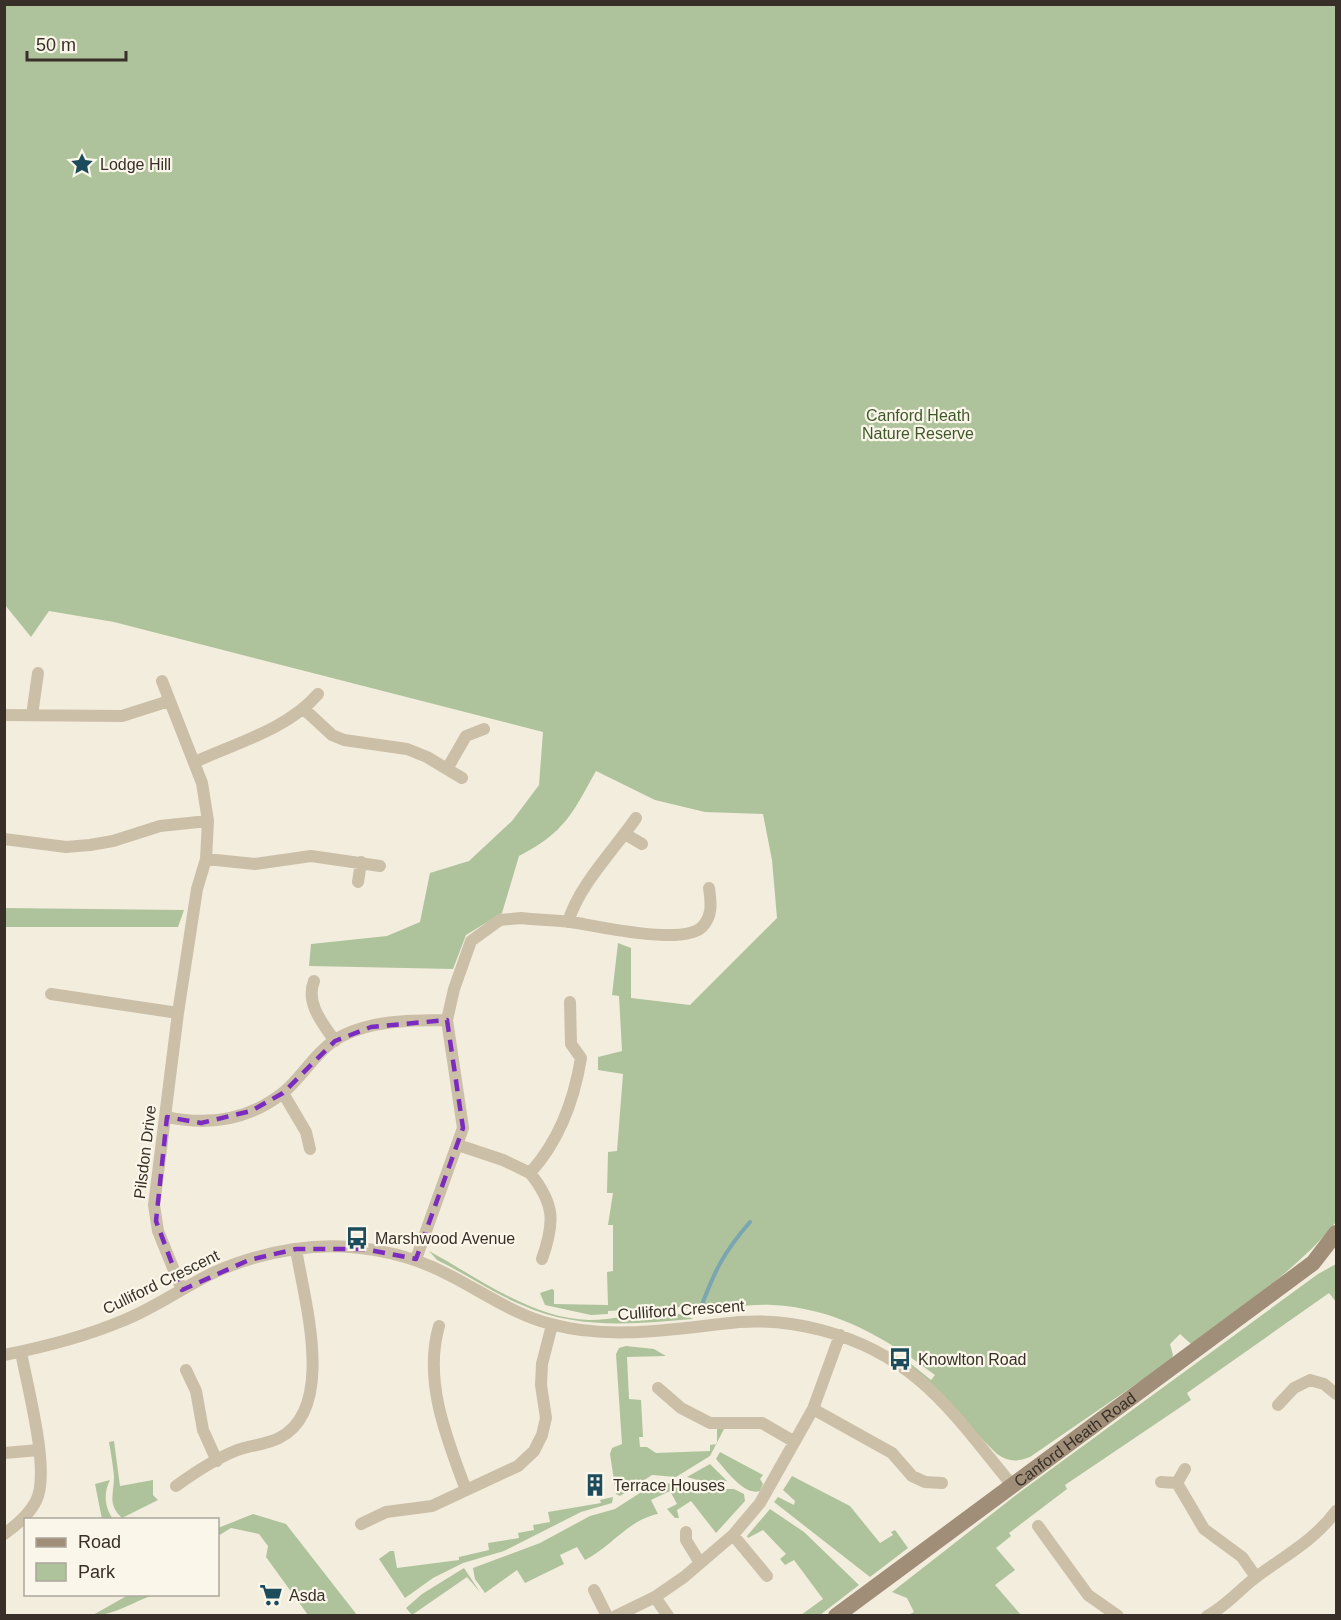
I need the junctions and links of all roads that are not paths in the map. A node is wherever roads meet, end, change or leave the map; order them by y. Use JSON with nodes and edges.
{"nodes":[{"id":1,"x":38,"y":673,"type":"dead end"},
{"id":2,"x":162,"y":681,"type":"dead end"},
{"id":3,"x":318,"y":694,"type":"dead end"},
{"id":4,"x":169,"y":701,"type":"junction"},
{"id":5,"x":304,"y":709,"type":"junction"},
{"id":6,"x":4,"y":715,"type":"edge"},
{"id":7,"x":33,"y":715,"type":"junction"},
{"id":8,"x":484,"y":729,"type":"dead end"},
{"id":9,"x":195,"y":762,"type":"junction"},
{"id":10,"x":447,"y":769,"type":"junction"},
{"id":11,"x":462,"y":778,"type":"dead end"},
{"id":12,"x":636,"y":818,"type":"dead end"},
{"id":13,"x":208,"y":821,"type":"junction"},
{"id":14,"x":625,"y":834,"type":"junction"},
{"id":15,"x":4,"y":839,"type":"edge"},
{"id":16,"x":642,"y":844,"type":"dead end"},
{"id":17,"x":206,"y":859,"type":"junction"},
{"id":18,"x":360,"y":862,"type":"junction"},
{"id":19,"x":380,"y":866,"type":"dead end"},
{"id":20,"x":358,"y":882,"type":"dead end"},
{"id":21,"x":709,"y":888,"type":"dead end"},
{"id":22,"x":568,"y":922,"type":"junction"},
{"id":23,"x":314,"y":981,"type":"dead end"},
{"id":24,"x":51,"y":994,"type":"dead end"},
{"id":25,"x":570,"y":1002,"type":"dead end"},
{"id":26,"x":178,"y":1013,"type":"junction"},
{"id":27,"x":447,"y":1020,"type":"junction"},
{"id":28,"x":335,"y":1041,"type":"junction"},
{"id":29,"x":283,"y":1093,"type":"junction"},
{"id":30,"x":167,"y":1117,"type":"junction"},
{"id":31,"x":458,"y":1145,"type":"junction"},
{"id":32,"x":310,"y":1149,"type":"dead end"},
{"id":33,"x":530,"y":1173,"type":"junction"},
{"id":34,"x":1336,"y":1233,"type":"edge"},
{"id":35,"x":297,"y":1249,"type":"junction"},
{"id":36,"x":1336,"y":1254,"type":"edge"},
{"id":37,"x":416,"y":1259,"type":"junction"},
{"id":38,"x":542,"y":1259,"type":"dead end"},
{"id":39,"x":1313,"y":1263,"type":"junction"},
{"id":40,"x":182,"y":1290,"type":"junction"},
{"id":41,"x":552,"y":1325,"type":"junction"},
{"id":42,"x":439,"y":1326,"type":"dead end"},
{"id":43,"x":840,"y":1335,"type":"junction"},
{"id":44,"x":21,"y":1352,"type":"junction"},
{"id":45,"x":4,"y":1355,"type":"edge"},
{"id":46,"x":186,"y":1370,"type":"dead end"},
{"id":47,"x":658,"y":1388,"type":"dead end"},
{"id":48,"x":1336,"y":1394,"type":"edge"},
{"id":49,"x":1278,"y":1405,"type":"dead end"},
{"id":50,"x":813,"y":1409,"type":"junction"},
{"id":51,"x":793,"y":1441,"type":"junction"},
{"id":52,"x":39,"y":1450,"type":"junction"},
{"id":53,"x":4,"y":1453,"type":"edge"},
{"id":54,"x":217,"y":1461,"type":"junction"},
{"id":55,"x":1185,"y":1469,"type":"dead end"},
{"id":56,"x":1161,"y":1482,"type":"dead end"},
{"id":57,"x":942,"y":1483,"type":"dead end"},
{"id":58,"x":1177,"y":1483,"type":"junction"},
{"id":59,"x":1011,"y":1484,"type":"junction"},
{"id":60,"x":176,"y":1486,"type":"dead end"},
{"id":61,"x":466,"y":1490,"type":"junction"},
{"id":62,"x":1336,"y":1511,"type":"edge"},
{"id":63,"x":361,"y":1524,"type":"dead end"},
{"id":64,"x":1038,"y":1526,"type":"dead end"},
{"id":65,"x":686,"y":1532,"type":"dead end"},
{"id":66,"x":4,"y":1534,"type":"edge"},
{"id":67,"x":733,"y":1535,"type":"junction"},
{"id":68,"x":700,"y":1563,"type":"junction"},
{"id":69,"x":766,"y":1576,"type":"dead end"},
{"id":70,"x":1256,"y":1577,"type":"junction"},
{"id":71,"x":594,"y":1590,"type":"dead end"},
{"id":72,"x":655,"y":1597,"type":"junction"},
{"id":73,"x":1212,"y":1614,"type":"edge"},
{"id":74,"x":607,"y":1616,"type":"edge"},
{"id":75,"x":616,"y":1616,"type":"edge"},
{"id":76,"x":668,"y":1616,"type":"edge"},
{"id":77,"x":836,"y":1616,"type":"edge"},
{"id":78,"x":1118,"y":1616,"type":"edge"}],
"edges":[{"from":1,"to":7,"type":"street"},
{"from":2,"to":4,"type":"street","name":"Pilsdon Drive"},
{"from":3,"to":5,"type":"street"},
{"from":4,"to":7,"type":"street"},
{"from":4,"to":9,"type":"street","name":"Pilsdon Drive"},
{"from":5,"to":9,"type":"street"},
{"from":5,"to":10,"type":"street"},
{"from":6,"to":7,"type":"street"},
{"from":8,"to":10,"type":"street"},
{"from":9,"to":13,"type":"street","name":"Pilsdon Drive"},
{"from":10,"to":11,"type":"street"},
{"from":12,"to":14,"type":"street"},
{"from":13,"to":15,"type":"street"},
{"from":13,"to":17,"type":"street","name":"Pilsdon Drive"},
{"from":14,"to":16,"type":"street"},
{"from":14,"to":22,"type":"street"},
{"from":17,"to":18,"type":"street"},
{"from":17,"to":26,"type":"street","name":"Pilsdon Drive"},
{"from":18,"to":19,"type":"street"},
{"from":18,"to":20,"type":"street"},
{"from":21,"to":22,"type":"street"},
{"from":22,"to":27,"type":"street"},
{"from":23,"to":28,"type":"street"},
{"from":24,"to":26,"type":"street"},
{"from":25,"to":33,"type":"street"},
{"from":26,"to":30,"type":"street","name":"Pilsdon Drive"},
{"from":27,"to":28,"type":"street"},
{"from":27,"to":31,"type":"street"},
{"from":28,"to":29,"type":"street"},
{"from":29,"to":30,"type":"street"},
{"from":29,"to":32,"type":"street"},
{"from":30,"to":40,"type":"street","name":"Pilsdon Drive"},
{"from":31,"to":33,"type":"street"},
{"from":31,"to":37,"type":"street"},
{"from":33,"to":38,"type":"street"},
{"from":34,"to":39,"type":"main road","name":"Canford Heath Road"},
{"from":35,"to":37,"type":"street","name":"Culliford Crescent"},
{"from":35,"to":40,"type":"street","name":"Culliford Crescent"},
{"from":35,"to":54,"type":"street"},
{"from":36,"to":39,"type":"main road","name":"Canford Heath Road"},
{"from":37,"to":41,"type":"street","name":"Culliford Crescent"},
{"from":39,"to":59,"type":"main road","name":"Canford Heath Road"},
{"from":40,"to":44,"type":"street","name":"Culliford Crescent"},
{"from":41,"to":43,"type":"street","name":"Culliford Crescent"},
{"from":41,"to":61,"type":"street"},
{"from":42,"to":61,"type":"street"},
{"from":43,"to":50,"type":"street"},
{"from":43,"to":59,"type":"street","name":"Culliford Crescent"},
{"from":44,"to":45,"type":"street","name":"Culliford Crescent"},
{"from":44,"to":52,"type":"street"},
{"from":46,"to":54,"type":"street"},
{"from":47,"to":51,"type":"street"},
{"from":48,"to":49,"type":"street"},
{"from":50,"to":51,"type":"street"},
{"from":50,"to":57,"type":"street"},
{"from":51,"to":67,"type":"street"},
{"from":52,"to":53,"type":"street"},
{"from":52,"to":66,"type":"street"},
{"from":54,"to":60,"type":"street"},
{"from":55,"to":58,"type":"street"},
{"from":56,"to":58,"type":"street"},
{"from":58,"to":70,"type":"street"},
{"from":59,"to":77,"type":"main road","name":"Canford Heath Road"},
{"from":61,"to":63,"type":"street"},
{"from":62,"to":70,"type":"street"},
{"from":64,"to":78,"type":"street"},
{"from":65,"to":68,"type":"street"},
{"from":67,"to":68,"type":"street"},
{"from":67,"to":69,"type":"street"},
{"from":68,"to":72,"type":"street"},
{"from":70,"to":73,"type":"street"},
{"from":71,"to":74,"type":"street"},
{"from":72,"to":75,"type":"street"},
{"from":72,"to":76,"type":"street"}]}
